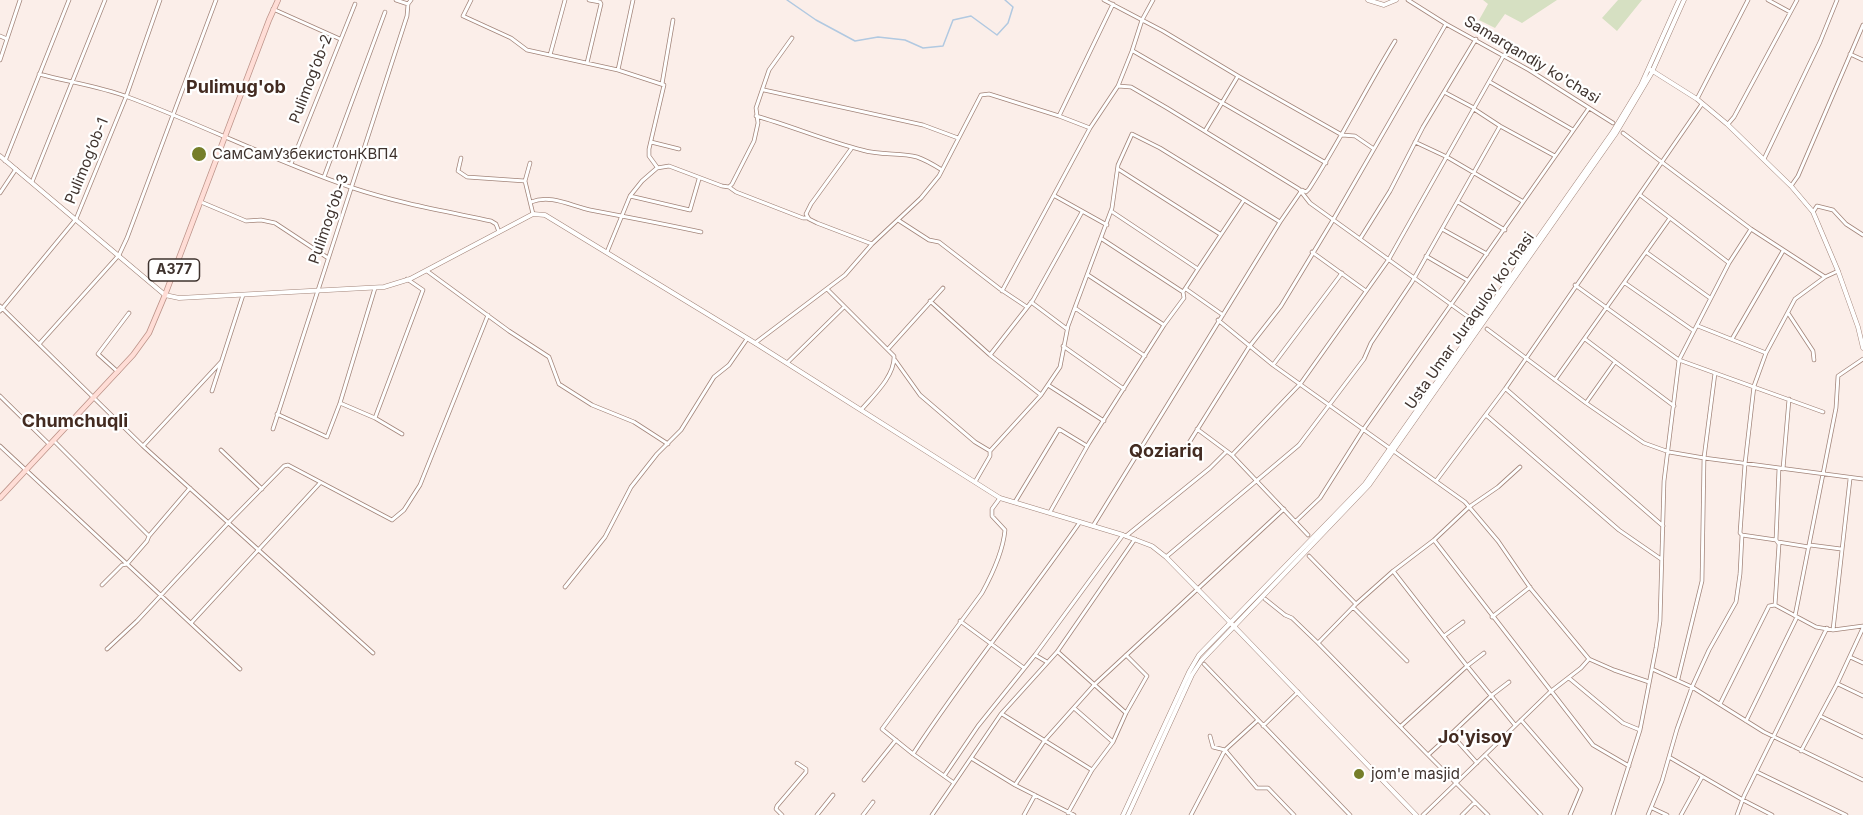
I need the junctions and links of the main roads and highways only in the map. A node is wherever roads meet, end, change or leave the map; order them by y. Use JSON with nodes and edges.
{"nodes":[{"id":1,"x":278,"y":0,"type":"edge"},
{"id":2,"x":1368,"y":0,"type":"edge"},
{"id":3,"x":1396,"y":0,"type":"edge"},
{"id":4,"x":1681,"y":0,"type":"edge"},
{"id":5,"x":1651,"y":69,"type":"junction"},
{"id":6,"x":0,"y":156,"type":"edge"},
{"id":7,"x":165,"y":295,"type":"junction"},
{"id":8,"x":1863,"y":348,"type":"edge"},
{"id":9,"x":0,"y":498,"type":"edge"},
{"id":10,"x":1232,"y":624,"type":"junction"},
{"id":11,"x":1123,"y":815,"type":"edge"},
{"id":12,"x":1128,"y":815,"type":"edge"},
{"id":13,"x":1416,"y":815,"type":"edge"}],
"edges":[{"from":1,"to":7,"type":"main road","number":"A377"},
{"from":2,"to":3,"type":"main road"},
{"from":4,"to":5,"type":"main road","name":"Usta Umar Juraqulov ko'chasi"},
{"from":5,"to":8,"type":"main road"},
{"from":5,"to":10,"type":"main road","name":"Usta Umar Juraqulov ko'chasi"},
{"from":6,"to":7,"type":"main road"},
{"from":7,"to":9,"type":"main road","number":"A377"},
{"from":7,"to":10,"type":"main road"},
{"from":10,"to":11,"type":"main road"},
{"from":10,"to":12,"type":"main road"},
{"from":10,"to":13,"type":"main road"}]}
